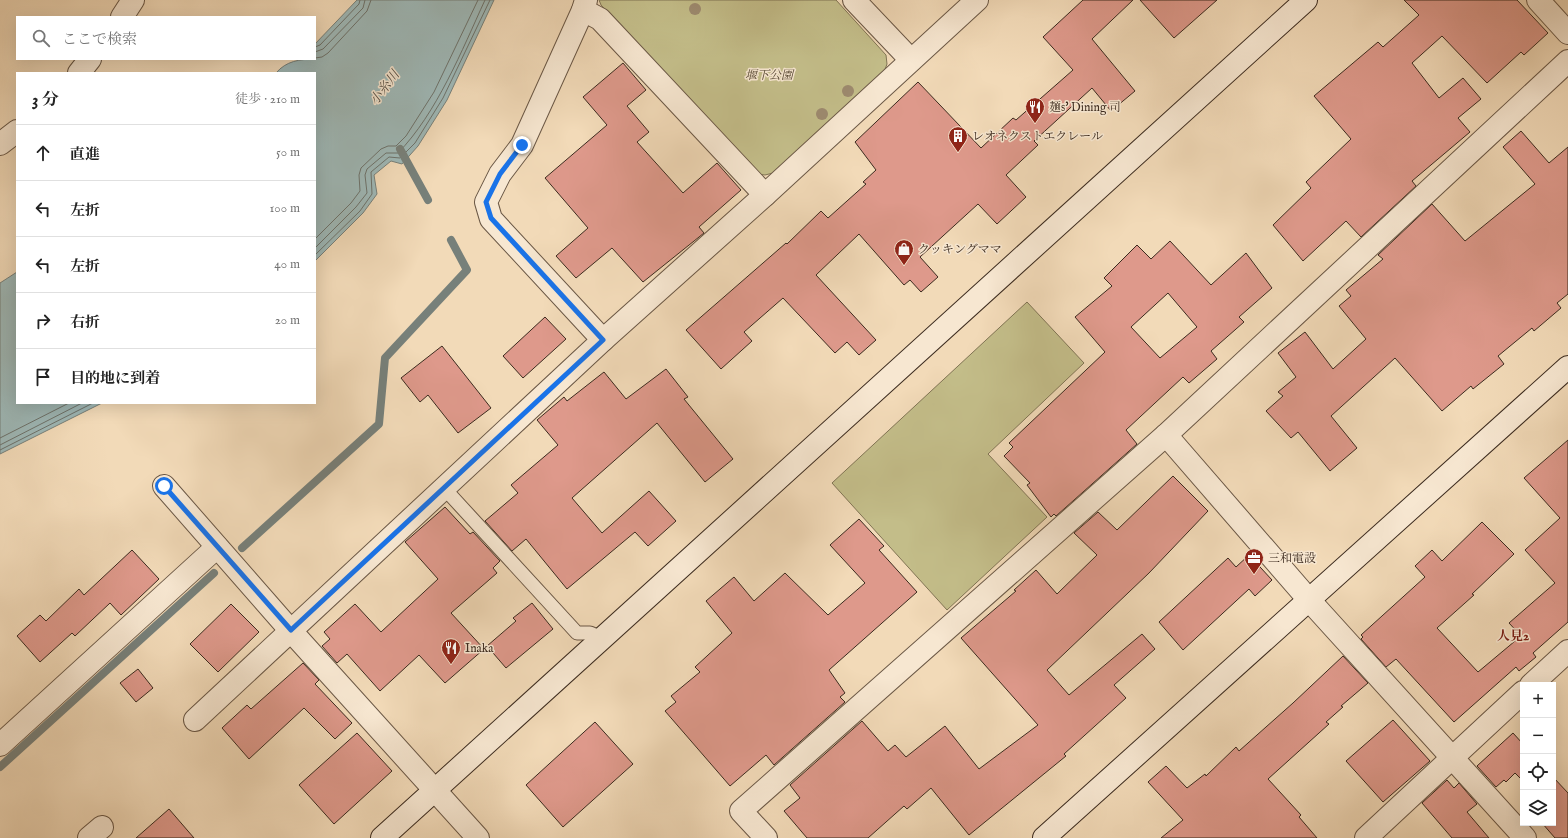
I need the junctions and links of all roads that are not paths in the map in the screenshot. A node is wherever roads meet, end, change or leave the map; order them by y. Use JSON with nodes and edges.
{"nodes":[{"id":1,"x":133,"y":0,"type":"edge"},
{"id":2,"x":854,"y":0,"type":"edge"},
{"id":3,"x":977,"y":0,"type":"edge"},
{"id":4,"x":1306,"y":0,"type":"edge"},
{"id":5,"x":1538,"y":0,"type":"edge"},
{"id":6,"x":584,"y":5,"type":"edge"},
{"id":7,"x":123,"y":16,"type":"edge"},
{"id":8,"x":1568,"y":33,"type":"edge"},
{"id":9,"x":89,"y":60,"type":"edge"},
{"id":10,"x":911,"y":60,"type":"junction"},
{"id":11,"x":1568,"y":61,"type":"edge"},
{"id":12,"x":80,"y":72,"type":"edge"},
{"id":13,"x":16,"y":132,"type":"edge"},
{"id":14,"x":0,"y":144,"type":"edge"},
{"id":15,"x":765,"y":195,"type":"junction"},
{"id":16,"x":603,"y":340,"type":"junction"},
{"id":17,"x":1568,"y":367,"type":"edge"},
{"id":18,"x":1166,"y":435,"type":"junction"},
{"id":19,"x":164,"y":486,"type":"dead end"},
{"id":20,"x":444,"y":488,"type":"junction"},
{"id":21,"x":217,"y":547,"type":"junction"},
{"id":22,"x":1310,"y":601,"type":"junction"},
{"id":23,"x":291,"y":630,"type":"junction"},
{"id":24,"x":602,"y":638,"type":"junction"},
{"id":25,"x":1568,"y":650,"type":"edge"},
{"id":26,"x":1534,"y":682,"type":"edge"},
{"id":27,"x":1520,"y":695,"type":"edge"},
{"id":28,"x":195,"y":720,"type":"dead end"},
{"id":29,"x":0,"y":745,"type":"edge"},
{"id":30,"x":1452,"y":758,"type":"junction"},
{"id":31,"x":435,"y":790,"type":"junction"},
{"id":32,"x":382,"y":838,"type":"edge"},
{"id":33,"x":478,"y":838,"type":"edge"},
{"id":34,"x":766,"y":838,"type":"edge"},
{"id":35,"x":1044,"y":838,"type":"edge"},
{"id":36,"x":1366,"y":838,"type":"edge"},
{"id":37,"x":1525,"y":838,"type":"edge"}],
"edges":[{"from":1,"to":7,"type":"street"},
{"from":2,"to":10,"type":"street"},
{"from":3,"to":10,"type":"street"},
{"from":4,"to":24,"type":"street"},
{"from":5,"to":8,"type":"street"},
{"from":6,"to":15,"type":"street"},
{"from":6,"to":16,"type":"street"},
{"from":9,"to":12,"type":"street"},
{"from":10,"to":15,"type":"street"},
{"from":11,"to":18,"type":"street"},
{"from":13,"to":14,"type":"street"},
{"from":15,"to":16,"type":"street"},
{"from":16,"to":20,"type":"street"},
{"from":17,"to":22,"type":"street"},
{"from":18,"to":22,"type":"street"},
{"from":18,"to":34,"type":"street"},
{"from":19,"to":21,"type":"street"},
{"from":20,"to":23,"type":"street"},
{"from":20,"to":24,"type":"lane"},
{"from":21,"to":23,"type":"street"},
{"from":21,"to":29,"type":"street"},
{"from":22,"to":30,"type":"street"},
{"from":22,"to":35,"type":"street"},
{"from":23,"to":28,"type":"street"},
{"from":23,"to":31,"type":"street"},
{"from":24,"to":31,"type":"street"},
{"from":25,"to":26,"type":"street"},
{"from":27,"to":30,"type":"street"},
{"from":30,"to":36,"type":"street"},
{"from":30,"to":37,"type":"street"},
{"from":31,"to":32,"type":"street"},
{"from":31,"to":33,"type":"street"}]}
